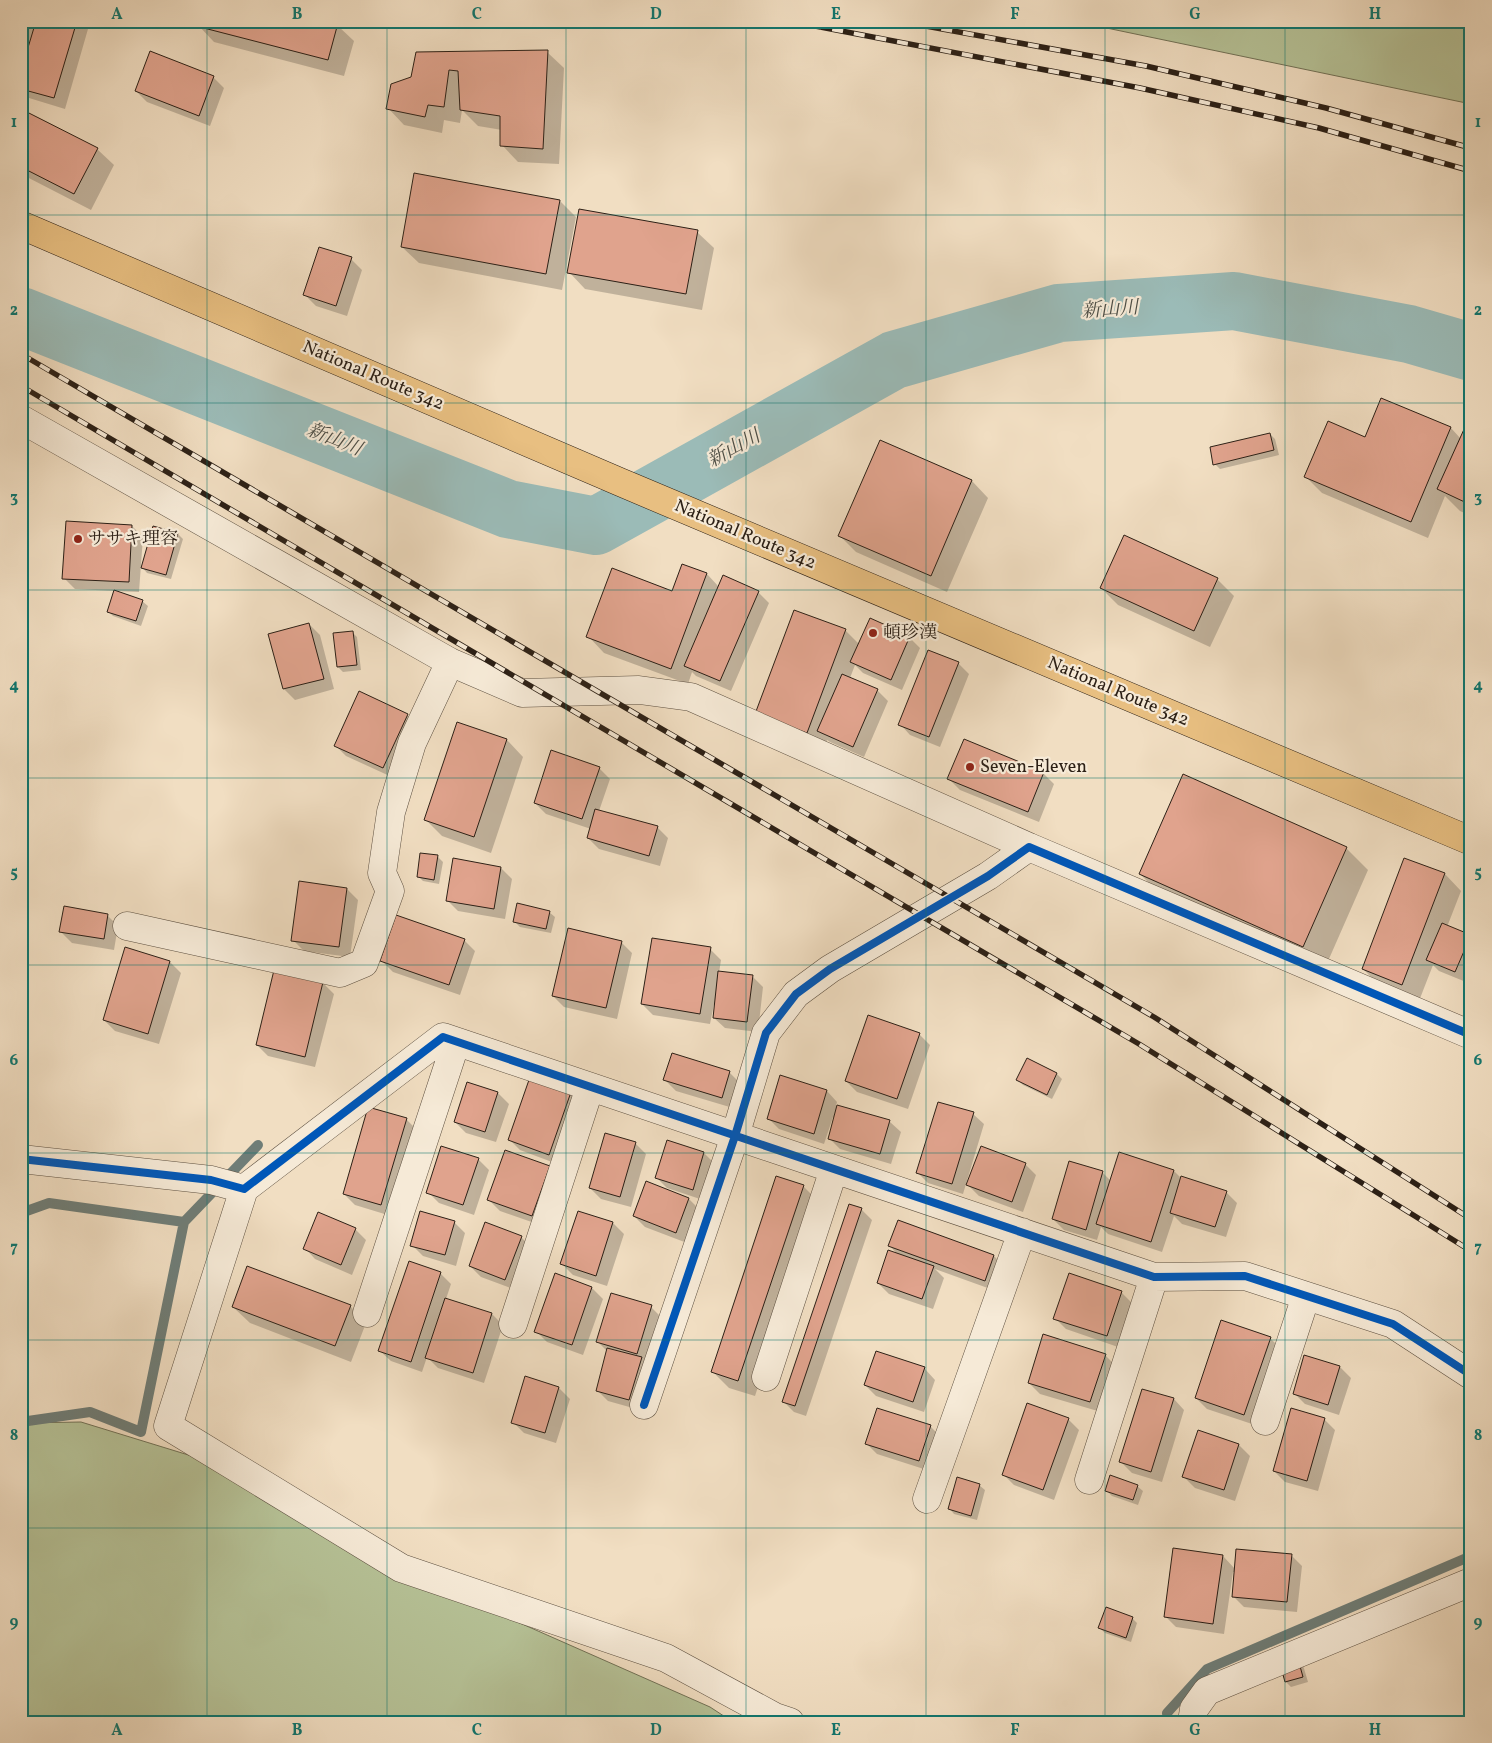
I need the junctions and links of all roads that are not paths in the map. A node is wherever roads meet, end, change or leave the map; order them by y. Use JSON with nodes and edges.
{"nodes":[{"id":1,"x":21,"y":224,"type":"edge"},
{"id":2,"x":21,"y":419,"type":"edge"},
{"id":3,"x":450,"y":662,"type":"junction"},
{"id":4,"x":1471,"y":841,"type":"edge"},
{"id":5,"x":1028,"y":847,"type":"junction"},
{"id":6,"x":127,"y":926,"type":"dead end"},
{"id":7,"x":1471,"y":1036,"type":"edge"},
{"id":8,"x":456,"y":1042,"type":"junction"},
{"id":9,"x":590,"y":1087,"type":"junction"},
{"id":10,"x":735,"y":1136,"type":"junction"},
{"id":11,"x":21,"y":1159,"type":"edge"},
{"id":12,"x":834,"y":1169,"type":"junction"},
{"id":13,"x":244,"y":1190,"type":"junction"},
{"id":14,"x":1022,"y":1232,"type":"junction"},
{"id":15,"x":1154,"y":1277,"type":"junction"},
{"id":16,"x":1306,"y":1296,"type":"junction"},
{"id":17,"x":367,"y":1313,"type":"dead end"},
{"id":18,"x":513,"y":1324,"type":"dead end"},
{"id":19,"x":1471,"y":1375,"type":"edge"},
{"id":20,"x":766,"y":1377,"type":"dead end"},
{"id":21,"x":644,"y":1405,"type":"dead end"},
{"id":22,"x":1265,"y":1421,"type":"dead end"},
{"id":23,"x":1088,"y":1480,"type":"dead end"},
{"id":24,"x":927,"y":1499,"type":"dead end"},
{"id":25,"x":1471,"y":1582,"type":"edge"},
{"id":26,"x":790,"y":1722,"type":"edge"},
{"id":27,"x":1192,"y":1722,"type":"edge"}],
"edges":[{"from":1,"to":4,"type":"highway","name":"National Route 342"},
{"from":2,"to":3,"type":"street"},
{"from":3,"to":5,"type":"street"},
{"from":3,"to":6,"type":"street"},
{"from":5,"to":7,"type":"street"},
{"from":5,"to":10,"type":"street"},
{"from":8,"to":9,"type":"street"},
{"from":8,"to":13,"type":"street"},
{"from":8,"to":17,"type":"street"},
{"from":9,"to":10,"type":"street"},
{"from":9,"to":18,"type":"street"},
{"from":10,"to":12,"type":"street"},
{"from":10,"to":21,"type":"street"},
{"from":11,"to":13,"type":"street"},
{"from":12,"to":14,"type":"street"},
{"from":12,"to":20,"type":"street"},
{"from":13,"to":26,"type":"street"},
{"from":14,"to":15,"type":"street"},
{"from":14,"to":24,"type":"street"},
{"from":15,"to":16,"type":"street"},
{"from":15,"to":23,"type":"street"},
{"from":16,"to":19,"type":"street"},
{"from":16,"to":22,"type":"street"},
{"from":25,"to":27,"type":"street"}]}
